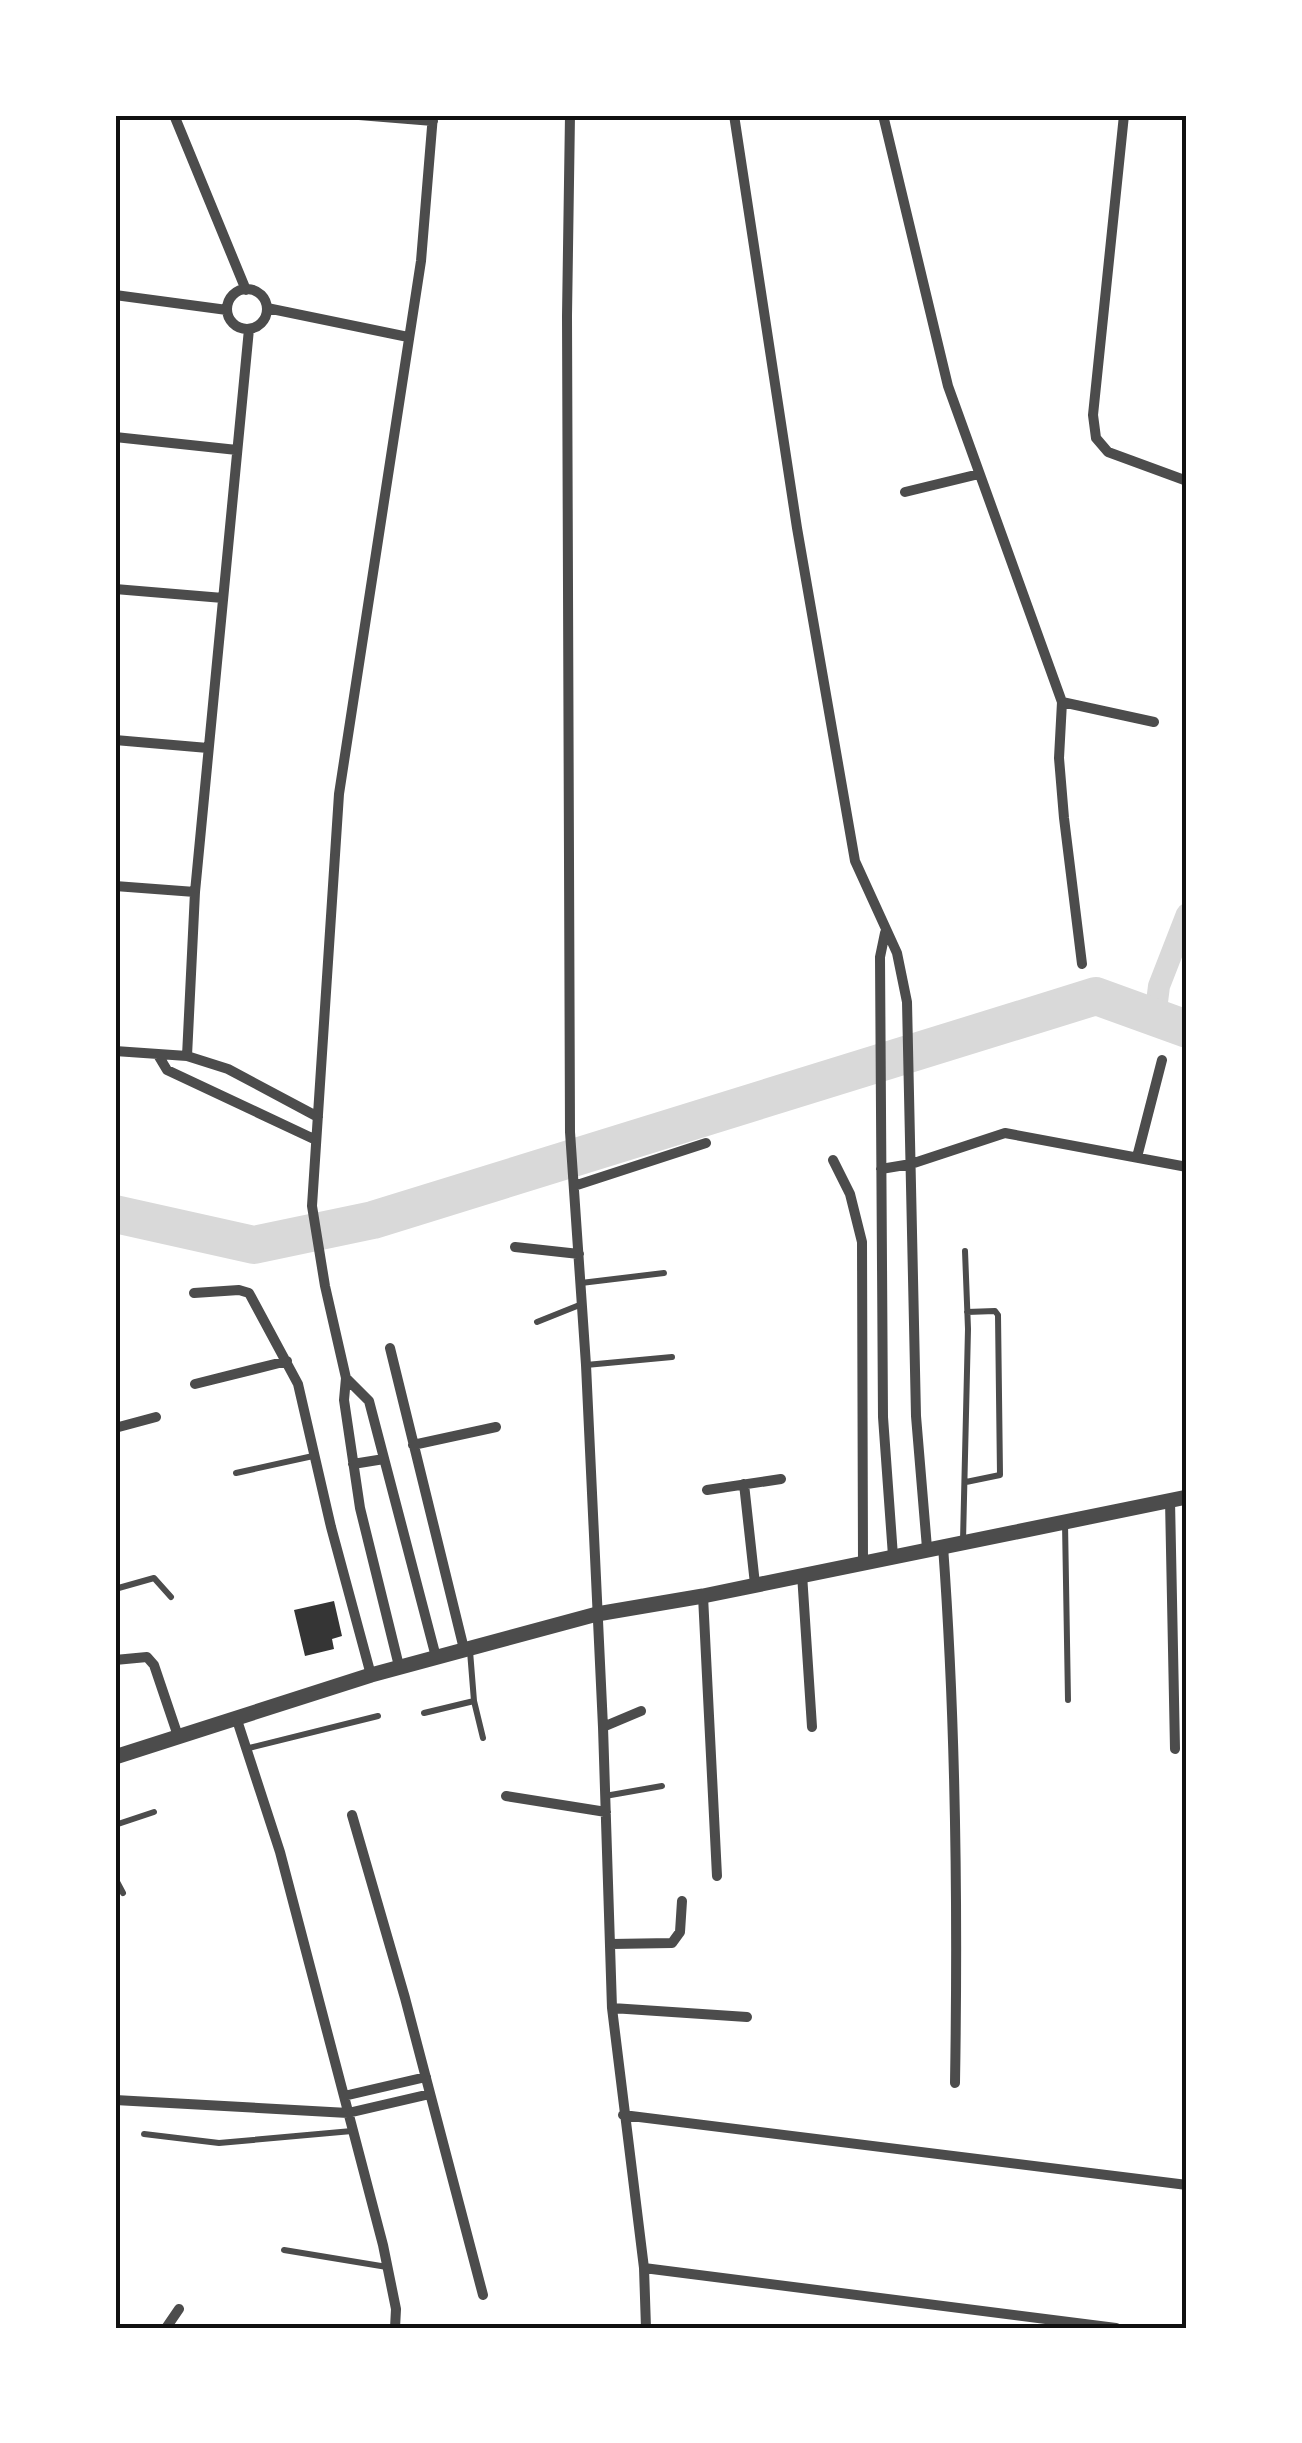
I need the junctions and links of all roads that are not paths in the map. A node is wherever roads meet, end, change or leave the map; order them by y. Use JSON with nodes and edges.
{"nodes":[{"id":1,"x":174,"y":115,"type":"edge"},
{"id":2,"x":359,"y":115,"type":"edge"},
{"id":3,"x":570,"y":115,"type":"edge"},
{"id":4,"x":734,"y":115,"type":"edge"},
{"id":5,"x":883,"y":115,"type":"edge"},
{"id":6,"x":1124,"y":115,"type":"edge"},
{"id":7,"x":433,"y":118,"type":"edge"},
{"id":8,"x":246,"y":290,"type":"junction"},
{"id":9,"x":115,"y":296,"type":"edge"},
{"id":10,"x":267,"y":308,"type":"junction"},
{"id":11,"x":228,"y":310,"type":"junction"},
{"id":12,"x":248,"y":329,"type":"junction"},
{"id":13,"x":408,"y":336,"type":"junction"},
{"id":14,"x":115,"y":437,"type":"edge"},
{"id":15,"x":237,"y":450,"type":"junction"},
{"id":16,"x":979,"y":474,"type":"junction"},
{"id":17,"x":1187,"y":480,"type":"edge"},
{"id":18,"x":905,"y":492,"type":"dead end"},
{"id":19,"x":115,"y":589,"type":"edge"},
{"id":20,"x":222,"y":598,"type":"junction"},
{"id":21,"x":1062,"y":702,"type":"junction"},
{"id":22,"x":1154,"y":722,"type":"dead end"},
{"id":23,"x":115,"y":740,"type":"edge"},
{"id":24,"x":208,"y":748,"type":"junction"},
{"id":25,"x":115,"y":886,"type":"edge"},
{"id":26,"x":194,"y":892,"type":"junction"},
{"id":27,"x":886,"y":933,"type":"junction"},
{"id":28,"x":1082,"y":964,"type":"dead end"},
{"id":29,"x":115,"y":1051,"type":"edge"},
{"id":30,"x":158,"y":1055,"type":"junction"},
{"id":31,"x":188,"y":1056,"type":"junction"},
{"id":32,"x":1162,"y":1060,"type":"dead end"},
{"id":33,"x":318,"y":1117,"type":"junction"},
{"id":34,"x":316,"y":1140,"type":"junction"},
{"id":35,"x":706,"y":1143,"type":"dead end"},
{"id":36,"x":1137,"y":1157,"type":"junction"},
{"id":37,"x":833,"y":1160,"type":"dead end"},
{"id":38,"x":911,"y":1164,"type":"junction"},
{"id":39,"x":1187,"y":1167,"type":"edge"},
{"id":40,"x":882,"y":1168,"type":"junction"},
{"id":41,"x":574,"y":1183,"type":"junction"},
{"id":42,"x":515,"y":1247,"type":"dead end"},
{"id":43,"x":965,"y":1251,"type":"dead end"},
{"id":44,"x":579,"y":1254,"type":"junction"},
{"id":45,"x":664,"y":1273,"type":"dead end"},
{"id":46,"x":581,"y":1283,"type":"junction"},
{"id":47,"x":194,"y":1293,"type":"dead end"},
{"id":48,"x":582,"y":1304,"type":"junction"},
{"id":49,"x":968,"y":1312,"type":"junction"},
{"id":50,"x":537,"y":1322,"type":"dead end"},
{"id":51,"x":390,"y":1348,"type":"dead end"},
{"id":52,"x":672,"y":1356,"type":"dead end"},
{"id":53,"x":288,"y":1360,"type":"junction"},
{"id":54,"x":586,"y":1365,"type":"junction"},
{"id":55,"x":346,"y":1378,"type":"junction"},
{"id":56,"x":195,"y":1384,"type":"dead end"},
{"id":57,"x":156,"y":1417,"type":"dead end"},
{"id":58,"x":496,"y":1427,"type":"dead end"},
{"id":59,"x":115,"y":1428,"type":"edge"},
{"id":60,"x":413,"y":1445,"type":"junction"},
{"id":61,"x":315,"y":1455,"type":"junction"},
{"id":62,"x":384,"y":1459,"type":"junction"},
{"id":63,"x":353,"y":1464,"type":"junction"},
{"id":64,"x":236,"y":1473,"type":"dead end"},
{"id":65,"x":781,"y":1479,"type":"dead end"},
{"id":66,"x":965,"y":1482,"type":"junction"},
{"id":67,"x":744,"y":1484,"type":"junction"},
{"id":68,"x":707,"y":1490,"type":"dead end"},
{"id":69,"x":1187,"y":1497,"type":"edge"},
{"id":70,"x":1170,"y":1500,"type":"junction"},
{"id":71,"x":1065,"y":1522,"type":"junction"},
{"id":72,"x":962,"y":1542,"type":"junction"},
{"id":73,"x":935,"y":1547,"type":"junction"},
{"id":74,"x":894,"y":1556,"type":"junction"},
{"id":75,"x":863,"y":1562,"type":"junction"},
{"id":76,"x":802,"y":1574,"type":"junction"},
{"id":77,"x":755,"y":1584,"type":"junction"},
{"id":78,"x":115,"y":1589,"type":"edge"},
{"id":79,"x":703,"y":1596,"type":"junction"},
{"id":80,"x":171,"y":1597,"type":"dead end"},
{"id":81,"x":597,"y":1614,"type":"junction"},
{"id":82,"x":467,"y":1647,"type":"junction"},
{"id":83,"x":1173,"y":1653,"type":"junction"},
{"id":84,"x":1187,"y":1653,"type":"edge"},
{"id":85,"x":436,"y":1657,"type":"junction"},
{"id":86,"x":115,"y":1660,"type":"edge"},
{"id":87,"x":399,"y":1666,"type":"junction"},
{"id":88,"x":371,"y":1674,"type":"junction"},
{"id":89,"x":1068,"y":1700,"type":"dead end"},
{"id":90,"x":474,"y":1701,"type":"junction"},
{"id":91,"x":641,"y":1711,"type":"dead end"},
{"id":92,"x":424,"y":1713,"type":"dead end"},
{"id":93,"x":378,"y":1716,"type":"dead end"},
{"id":94,"x":236,"y":1717,"type":"junction"},
{"id":95,"x":812,"y":1727,"type":"dead end"},
{"id":96,"x":604,"y":1728,"type":"junction"},
{"id":97,"x":178,"y":1736,"type":"junction"},
{"id":98,"x":483,"y":1738,"type":"dead end"},
{"id":99,"x":245,"y":1749,"type":"junction"},
{"id":100,"x":1174,"y":1749,"type":"dead end"},
{"id":101,"x":115,"y":1757,"type":"edge"},
{"id":102,"x":662,"y":1786,"type":"dead end"},
{"id":103,"x":506,"y":1796,"type":"dead end"},
{"id":104,"x":606,"y":1796,"type":"junction"},
{"id":105,"x":154,"y":1812,"type":"dead end"},
{"id":106,"x":606,"y":1812,"type":"junction"},
{"id":107,"x":352,"y":1815,"type":"dead end"},
{"id":108,"x":115,"y":1825,"type":"edge"},
{"id":109,"x":716,"y":1876,"type":"dead end"},
{"id":110,"x":115,"y":1878,"type":"edge"},
{"id":111,"x":123,"y":1892,"type":"dead end"},
{"id":112,"x":682,"y":1902,"type":"dead end"},
{"id":113,"x":611,"y":1944,"type":"junction"},
{"id":114,"x":612,"y":2008,"type":"junction"},
{"id":115,"x":747,"y":2017,"type":"dead end"},
{"id":116,"x":426,"y":2076,"type":"junction"},
{"id":117,"x":955,"y":2083,"type":"dead end"},
{"id":118,"x":430,"y":2094,"type":"junction"},
{"id":119,"x":344,"y":2096,"type":"junction"},
{"id":120,"x":115,"y":2100,"type":"edge"},
{"id":121,"x":348,"y":2113,"type":"junction"},
{"id":122,"x":623,"y":2115,"type":"junction"},
{"id":123,"x":354,"y":2131,"type":"junction"},
{"id":124,"x":144,"y":2134,"type":"dead end"},
{"id":125,"x":1187,"y":2186,"type":"edge"},
{"id":126,"x":284,"y":2250,"type":"dead end"},
{"id":127,"x":388,"y":2267,"type":"junction"},
{"id":128,"x":644,"y":2268,"type":"junction"},
{"id":129,"x":483,"y":2295,"type":"dead end"},
{"id":130,"x":179,"y":2309,"type":"dead end"},
{"id":131,"x":166,"y":2328,"type":"edge"},
{"id":132,"x":395,"y":2328,"type":"edge"},
{"id":133,"x":646,"y":2328,"type":"edge"},
{"id":134,"x":1116,"y":2328,"type":"edge"}],
"edges":[{"from":1,"to":8,"type":"street"},
{"from":2,"to":7,"type":"street"},
{"from":3,"to":41,"type":"street"},
{"from":4,"to":27,"type":"street"},
{"from":5,"to":16,"type":"street"},
{"from":6,"to":17,"type":"street"},
{"from":7,"to":13,"type":"street"},
{"from":8,"to":10,"type":"street"},
{"from":8,"to":11,"type":"street"},
{"from":9,"to":11,"type":"street"},
{"from":10,"to":12,"type":"street"},
{"from":10,"to":13,"type":"street"},
{"from":11,"to":12,"type":"street"},
{"from":12,"to":15,"type":"street"},
{"from":13,"to":33,"type":"street"},
{"from":14,"to":15,"type":"street"},
{"from":15,"to":20,"type":"street"},
{"from":16,"to":18,"type":"street"},
{"from":16,"to":21,"type":"street"},
{"from":19,"to":20,"type":"street"},
{"from":20,"to":24,"type":"street"},
{"from":21,"to":22,"type":"street"},
{"from":21,"to":28,"type":"street"},
{"from":23,"to":24,"type":"street"},
{"from":24,"to":26,"type":"street"},
{"from":25,"to":26,"type":"street"},
{"from":26,"to":31,"type":"street"},
{"from":27,"to":38,"type":"street"},
{"from":27,"to":40,"type":"street"},
{"from":29,"to":30,"type":"street"},
{"from":30,"to":31,"type":"street"},
{"from":30,"to":34,"type":"street"},
{"from":31,"to":33,"type":"street"},
{"from":32,"to":36,"type":"street"},
{"from":33,"to":34,"type":"street"},
{"from":34,"to":55,"type":"street"},
{"from":35,"to":41,"type":"street"},
{"from":36,"to":38,"type":"street"},
{"from":36,"to":39,"type":"street"},
{"from":37,"to":75,"type":"street"},
{"from":38,"to":40,"type":"street"},
{"from":38,"to":73,"type":"street"},
{"from":40,"to":74,"type":"street"},
{"from":41,"to":44,"type":"street"},
{"from":42,"to":44,"type":"street"},
{"from":43,"to":49,"type":"lane"},
{"from":44,"to":46,"type":"street"},
{"from":45,"to":46,"type":"lane"},
{"from":46,"to":48,"type":"street"},
{"from":47,"to":53,"type":"street"},
{"from":48,"to":50,"type":"lane"},
{"from":48,"to":54,"type":"street"},
{"from":49,"to":66,"type":"lane"},
{"from":49,"to":66,"type":"lane"},
{"from":51,"to":60,"type":"street"},
{"from":52,"to":54,"type":"lane"},
{"from":53,"to":56,"type":"street"},
{"from":53,"to":61,"type":"street"},
{"from":54,"to":81,"type":"street"},
{"from":55,"to":62,"type":"street"},
{"from":55,"to":63,"type":"street"},
{"from":57,"to":59,"type":"street"},
{"from":58,"to":60,"type":"street"},
{"from":60,"to":82,"type":"street"},
{"from":61,"to":64,"type":"lane"},
{"from":61,"to":88,"type":"street"},
{"from":62,"to":63,"type":"street"},
{"from":62,"to":85,"type":"street"},
{"from":63,"to":87,"type":"street"},
{"from":65,"to":67,"type":"street"},
{"from":66,"to":72,"type":"lane"},
{"from":67,"to":68,"type":"street"},
{"from":67,"to":77,"type":"street"},
{"from":69,"to":70,"type":"street"},
{"from":70,"to":71,"type":"street"},
{"from":70,"to":83,"type":"street"},
{"from":71,"to":72,"type":"street"},
{"from":71,"to":89,"type":"lane"},
{"from":72,"to":73,"type":"street"},
{"from":73,"to":74,"type":"street"},
{"from":73,"to":117,"type":"street"},
{"from":74,"to":75,"type":"street"},
{"from":75,"to":76,"type":"street"},
{"from":76,"to":77,"type":"street"},
{"from":76,"to":95,"type":"street"},
{"from":77,"to":79,"type":"street"},
{"from":78,"to":80,"type":"lane"},
{"from":79,"to":81,"type":"street"},
{"from":79,"to":109,"type":"street"},
{"from":81,"to":82,"type":"street"},
{"from":81,"to":96,"type":"street"},
{"from":82,"to":85,"type":"street"},
{"from":82,"to":90,"type":"lane"},
{"from":83,"to":84,"type":"street"},
{"from":83,"to":100,"type":"street"},
{"from":85,"to":87,"type":"street"},
{"from":86,"to":97,"type":"street"},
{"from":87,"to":88,"type":"street"},
{"from":88,"to":94,"type":"street"},
{"from":90,"to":92,"type":"lane"},
{"from":90,"to":98,"type":"lane"},
{"from":91,"to":96,"type":"street"},
{"from":93,"to":99,"type":"lane"},
{"from":94,"to":97,"type":"street"},
{"from":94,"to":99,"type":"street"},
{"from":96,"to":104,"type":"street"},
{"from":97,"to":101,"type":"street"},
{"from":99,"to":119,"type":"street"},
{"from":102,"to":104,"type":"lane"},
{"from":103,"to":106,"type":"street"},
{"from":104,"to":106,"type":"street"},
{"from":105,"to":108,"type":"lane"},
{"from":106,"to":113,"type":"street"},
{"from":107,"to":116,"type":"street"},
{"from":110,"to":111,"type":"lane"},
{"from":112,"to":113,"type":"street"},
{"from":113,"to":114,"type":"street"},
{"from":114,"to":115,"type":"street"},
{"from":114,"to":122,"type":"street"},
{"from":116,"to":118,"type":"street"},
{"from":116,"to":119,"type":"street"},
{"from":118,"to":121,"type":"street"},
{"from":118,"to":129,"type":"street"},
{"from":119,"to":121,"type":"street"},
{"from":120,"to":121,"type":"street"},
{"from":121,"to":123,"type":"street"},
{"from":122,"to":125,"type":"street"},
{"from":122,"to":128,"type":"street"},
{"from":123,"to":124,"type":"lane"},
{"from":123,"to":127,"type":"street"},
{"from":126,"to":127,"type":"lane"},
{"from":127,"to":132,"type":"street"},
{"from":128,"to":133,"type":"street"},
{"from":128,"to":134,"type":"street"},
{"from":130,"to":131,"type":"street"}]}
